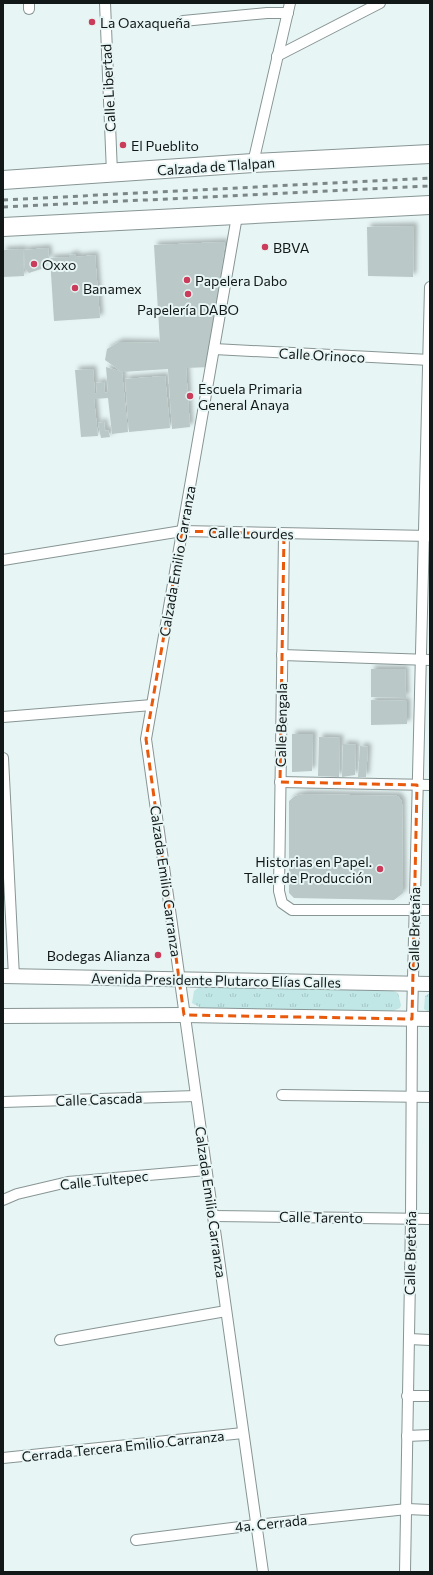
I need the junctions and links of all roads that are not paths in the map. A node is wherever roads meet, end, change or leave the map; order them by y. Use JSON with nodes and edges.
{"nodes":[{"id":1,"x":104,"y":3,"type":"edge"},
{"id":2,"x":380,"y":3,"type":"edge"},
{"id":3,"x":289,"y":8,"type":"edge"},
{"id":4,"x":183,"y":21,"type":"dead end"},
{"id":5,"x":277,"y":56,"type":"junction"},
{"id":6,"x":430,"y":154,"type":"edge"},
{"id":7,"x":253,"y":163,"type":"junction"},
{"id":8,"x":112,"y":173,"type":"junction"},
{"id":9,"x":3,"y":180,"type":"edge"},
{"id":10,"x":430,"y":205,"type":"edge"},
{"id":11,"x":237,"y":216,"type":"junction"},
{"id":12,"x":3,"y":227,"type":"edge"},
{"id":13,"x":430,"y":287,"type":"edge"},
{"id":14,"x":214,"y":349,"type":"junction"},
{"id":15,"x":429,"y":360,"type":"edge"},
{"id":16,"x":182,"y":531,"type":"junction"},
{"id":17,"x":284,"y":534,"type":"junction"},
{"id":18,"x":427,"y":536,"type":"edge"},
{"id":19,"x":3,"y":560,"type":"edge"},
{"id":20,"x":282,"y":655,"type":"junction"},
{"id":21,"x":426,"y":660,"type":"edge"},
{"id":22,"x":152,"y":705,"type":"junction"},
{"id":23,"x":3,"y":717,"type":"edge"},
{"id":24,"x":3,"y":758,"type":"edge"},
{"id":25,"x":3,"y":761,"type":"edge"},
{"id":26,"x":280,"y":782,"type":"junction"},
{"id":27,"x":417,"y":785,"type":"junction"},
{"id":28,"x":430,"y":785,"type":"edge"},
{"id":29,"x":5,"y":840,"type":"edge"},
{"id":30,"x":414,"y":910,"type":"junction"},
{"id":31,"x":430,"y":910,"type":"edge"},
{"id":32,"x":7,"y":932,"type":"edge"},
{"id":33,"x":8,"y":976,"type":"edge"},
{"id":34,"x":179,"y":980,"type":"junction"},
{"id":35,"x":413,"y":984,"type":"junction"},
{"id":36,"x":430,"y":984,"type":"edge"},
{"id":37,"x":184,"y":1015,"type":"junction"},
{"id":38,"x":3,"y":1016,"type":"edge"},
{"id":39,"x":412,"y":1019,"type":"junction"},
{"id":40,"x":430,"y":1019,"type":"edge"},
{"id":41,"x":282,"y":1095,"type":"dead end"},
{"id":42,"x":196,"y":1096,"type":"junction"},
{"id":43,"x":411,"y":1096,"type":"junction"},
{"id":44,"x":430,"y":1097,"type":"edge"},
{"id":45,"x":3,"y":1102,"type":"edge"},
{"id":46,"x":206,"y":1170,"type":"junction"},
{"id":47,"x":3,"y":1200,"type":"edge"},
{"id":48,"x":213,"y":1216,"type":"junction"},
{"id":49,"x":411,"y":1218,"type":"junction"},
{"id":50,"x":430,"y":1219,"type":"edge"},
{"id":51,"x":226,"y":1311,"type":"junction"},
{"id":52,"x":409,"y":1339,"type":"junction"},
{"id":53,"x":60,"y":1340,"type":"dead end"},
{"id":54,"x":430,"y":1340,"type":"edge"},
{"id":55,"x":408,"y":1396,"type":"junction"},
{"id":56,"x":430,"y":1396,"type":"edge"},
{"id":57,"x":243,"y":1433,"type":"junction"},
{"id":58,"x":430,"y":1435,"type":"edge"},
{"id":59,"x":407,"y":1436,"type":"junction"},
{"id":60,"x":3,"y":1458,"type":"edge"},
{"id":61,"x":407,"y":1509,"type":"junction"},
{"id":62,"x":430,"y":1510,"type":"edge"},
{"id":63,"x":256,"y":1525,"type":"junction"},
{"id":64,"x":136,"y":1540,"type":"dead end"},
{"id":65,"x":263,"y":1572,"type":"edge"},
{"id":66,"x":405,"y":1572,"type":"edge"}],
"edges":[{"from":1,"to":8,"type":"street","name":"Calle Libertad"},
{"from":2,"to":5,"type":"street"},
{"from":3,"to":4,"type":"street"},
{"from":3,"to":5,"type":"street"},
{"from":5,"to":7,"type":"street"},
{"from":6,"to":7,"type":"highway","name":"Calzada de Tlalpan"},
{"from":7,"to":8,"type":"highway","name":"Calzada de Tlalpan"},
{"from":8,"to":9,"type":"highway","name":"Calzada de Tlalpan"},
{"from":10,"to":11,"type":"highway"},
{"from":11,"to":12,"type":"highway"},
{"from":11,"to":14,"type":"street","name":"Calzada Emilio Carranza"},
{"from":13,"to":15,"type":"street","name":"Calle Bretaña"},
{"from":14,"to":15,"type":"street","name":"Calle Orinoco"},
{"from":14,"to":16,"type":"street","name":"Calzada Emilio Carranza"},
{"from":15,"to":18,"type":"street","name":"Calle Bretaña"},
{"from":16,"to":17,"type":"street","name":"Calle Lourdes"},
{"from":16,"to":19,"type":"street","name":"Calle Lourdes"},
{"from":16,"to":22,"type":"street","name":"Calzada Emilio Carranza"},
{"from":17,"to":18,"type":"street","name":"Calle Lourdes"},
{"from":17,"to":20,"type":"street","name":"Calle Bengala"},
{"from":18,"to":21,"type":"street","name":"Calle Bretaña"},
{"from":20,"to":21,"type":"street"},
{"from":20,"to":26,"type":"street","name":"Calle Bengala"},
{"from":21,"to":27,"type":"street","name":"Calle Bretaña"},
{"from":22,"to":23,"type":"street"},
{"from":22,"to":34,"type":"street","name":"Calzada Emilio Carranza"},
{"from":24,"to":25,"type":"street"},
{"from":25,"to":29,"type":"street"},
{"from":26,"to":27,"type":"street"},
{"from":26,"to":30,"type":"street","name":"Calle Bengala"},
{"from":27,"to":28,"type":"street"},
{"from":27,"to":30,"type":"street","name":"Calle Bretaña"},
{"from":29,"to":32,"type":"street"},
{"from":30,"to":31,"type":"street"},
{"from":30,"to":35,"type":"street","name":"Calle Bretaña"},
{"from":32,"to":33,"type":"street"},
{"from":33,"to":34,"type":"main road","name":"Avenida Presidente Plutarco Elías Calles"},
{"from":34,"to":35,"type":"main road","name":"Avenida Presidente Plutarco Elías Calles"},
{"from":34,"to":37,"type":"street","name":"Calzada Emilio Carranza"},
{"from":35,"to":36,"type":"main road","name":"Avenida Presidente Plutarco Elías Calles"},
{"from":35,"to":39,"type":"street","name":"Calle Bretaña"},
{"from":37,"to":38,"type":"main road"},
{"from":37,"to":39,"type":"main road"},
{"from":37,"to":42,"type":"street","name":"Calzada Emilio Carranza"},
{"from":39,"to":40,"type":"main road"},
{"from":39,"to":43,"type":"street","name":"Calle Bretaña"},
{"from":41,"to":43,"type":"street"},
{"from":42,"to":45,"type":"street","name":"Calle Cascada"},
{"from":42,"to":46,"type":"street","name":"Calzada Emilio Carranza"},
{"from":43,"to":44,"type":"street"},
{"from":43,"to":49,"type":"street","name":"Calle Bretaña"},
{"from":46,"to":47,"type":"street","name":"Calle Tultepec"},
{"from":46,"to":48,"type":"street","name":"Calzada Emilio Carranza"},
{"from":48,"to":49,"type":"street","name":"Calle Tarento"},
{"from":48,"to":51,"type":"street","name":"Calzada Emilio Carranza"},
{"from":49,"to":50,"type":"street","name":"Calle Tarento"},
{"from":49,"to":52,"type":"street","name":"Calle Bretaña"},
{"from":51,"to":53,"type":"street"},
{"from":51,"to":57,"type":"street","name":"Calzada Emilio Carranza"},
{"from":52,"to":54,"type":"street"},
{"from":52,"to":55,"type":"street","name":"Calle Bretaña"},
{"from":55,"to":56,"type":"street"},
{"from":55,"to":59,"type":"street","name":"Calle Bretaña"},
{"from":57,"to":60,"type":"street","name":"Cerrada Tercera Emilio Carranza"},
{"from":57,"to":63,"type":"street","name":"Calzada Emilio Carranza"},
{"from":58,"to":59,"type":"street"},
{"from":59,"to":61,"type":"street","name":"Calle Bretaña"},
{"from":61,"to":62,"type":"street","name":"4a. Cerrada"},
{"from":61,"to":63,"type":"street","name":"4a. Cerrada"},
{"from":61,"to":66,"type":"street","name":"Calle Bretaña"},
{"from":63,"to":64,"type":"street","name":"4a. Cerrada"},
{"from":63,"to":65,"type":"street","name":"Calzada Emilio Carranza"}]}
